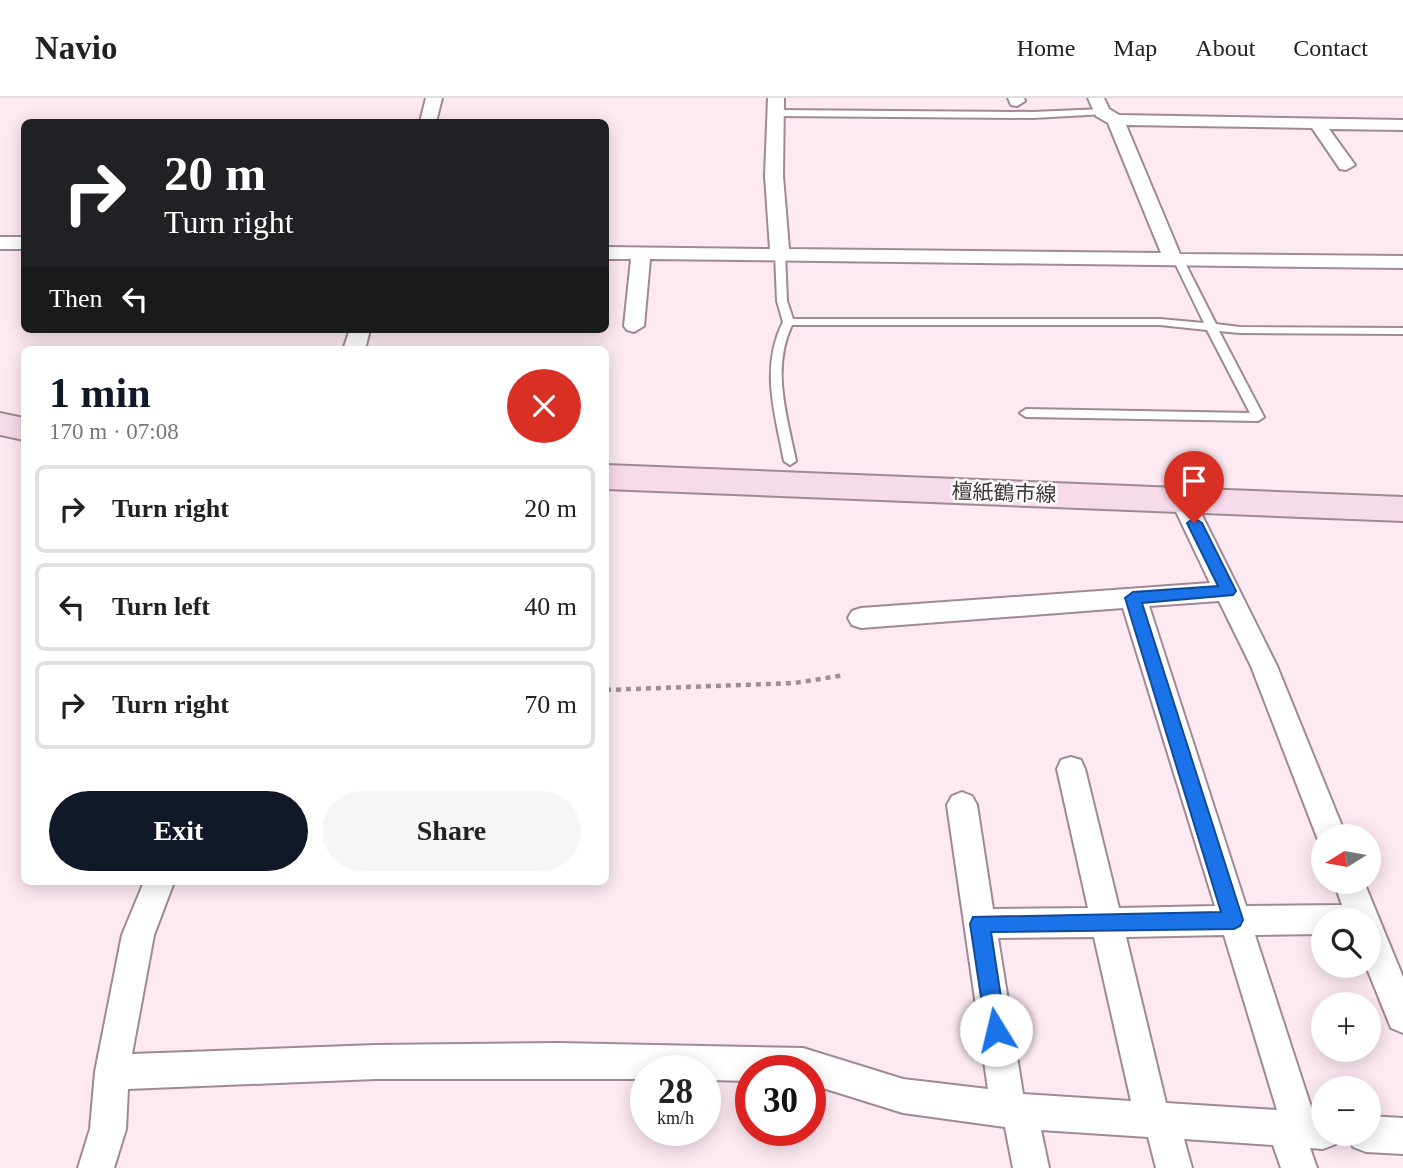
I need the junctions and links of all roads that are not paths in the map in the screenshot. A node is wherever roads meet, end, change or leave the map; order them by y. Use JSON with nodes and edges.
{"nodes":[{"id":1,"x":434,"y":98,"type":"edge"},
{"id":2,"x":776,"y":106,"type":"edge"},
{"id":3,"x":1104,"y":110,"type":"edge"},
{"id":4,"x":429,"y":119,"type":"edge"},
{"id":5,"x":1317,"y":124,"type":"junction"},
{"id":6,"x":1403,"y":125,"type":"edge"},
{"id":7,"x":1346,"y":165,"type":"dead end"},
{"id":8,"x":0,"y":243,"type":"edge"},
{"id":9,"x":21,"y":243,"type":"edge"},
{"id":10,"x":609,"y":253,"type":"edge"},
{"id":11,"x":780,"y":253,"type":"junction"},
{"id":12,"x":640,"y":254,"type":"junction"},
{"id":13,"x":1176,"y":259,"type":"junction"},
{"id":14,"x":1403,"y":262,"type":"edge"},
{"id":15,"x":788,"y":322,"type":"junction"},
{"id":16,"x":634,"y":326,"type":"dead end"},
{"id":17,"x":1215,"y":328,"type":"junction"},
{"id":18,"x":1403,"y":331,"type":"edge"},
{"id":19,"x":0,"y":397,"type":"edge"},
{"id":20,"x":21,"y":401,"type":"edge"},
{"id":21,"x":1026,"y":413,"type":"dead end"},
{"id":22,"x":0,"y":424,"type":"edge"},
{"id":23,"x":21,"y":428,"type":"edge"},
{"id":24,"x":609,"y":454,"type":"edge"},
{"id":25,"x":790,"y":461,"type":"junction"},
{"id":26,"x":609,"y":477,"type":"edge"},
{"id":27,"x":1403,"y":484,"type":"edge"},
{"id":28,"x":1183,"y":501,"type":"junction"},
{"id":29,"x":1403,"y":509,"type":"edge"},
{"id":30,"x":1228,"y":591,"type":"junction"},
{"id":31,"x":1133,"y":598,"type":"junction"},
{"id":32,"x":861,"y":618,"type":"dead end"},
{"id":33,"x":1071,"y":769,"type":"dead end"},
{"id":34,"x":962,"y":805,"type":"dead end"},
{"id":35,"x":1326,"y":824,"type":"edge"},
{"id":36,"x":158,"y":885,"type":"edge"},
{"id":37,"x":1234,"y":920,"type":"junction"},
{"id":38,"x":1108,"y":922,"type":"junction"},
{"id":39,"x":1311,"y":922,"type":"edge"},
{"id":40,"x":980,"y":924,"type":"junction"},
{"id":41,"x":1381,"y":963,"type":"edge"},
{"id":42,"x":1403,"y":1017,"type":"edge"},
{"id":43,"x":112,"y":1072,"type":"junction"},
{"id":44,"x":1014,"y":1110,"type":"junction"},
{"id":45,"x":1157,"y":1120,"type":"junction"},
{"id":46,"x":1303,"y":1130,"type":"edge"},
{"id":47,"x":1381,"y":1135,"type":"edge"},
{"id":48,"x":1403,"y":1136,"type":"edge"},
{"id":49,"x":96,"y":1168,"type":"edge"},
{"id":50,"x":1031,"y":1168,"type":"edge"},
{"id":51,"x":1174,"y":1168,"type":"edge"},
{"id":52,"x":1299,"y":1168,"type":"edge"}],
"edges":[{"from":1,"to":4,"type":"street"},
{"from":2,"to":3,"type":"lane"},
{"from":2,"to":11,"type":"street"},
{"from":3,"to":5,"type":"street"},
{"from":3,"to":13,"type":"street"},
{"from":5,"to":6,"type":"street"},
{"from":5,"to":7,"type":"street"},
{"from":8,"to":9,"type":"street"},
{"from":10,"to":12,"type":"street"},
{"from":11,"to":12,"type":"street"},
{"from":11,"to":13,"type":"street"},
{"from":11,"to":15,"type":"lane"},
{"from":12,"to":16,"type":"street"},
{"from":13,"to":14,"type":"street"},
{"from":13,"to":17,"type":"lane"},
{"from":15,"to":17,"type":"lane"},
{"from":15,"to":25,"type":"lane"},
{"from":17,"to":18,"type":"lane"},
{"from":17,"to":21,"type":"lane"},
{"from":19,"to":20,"type":"main road"},
{"from":22,"to":23,"type":"main road"},
{"from":24,"to":25,"type":"main road","name":"檀紙鶴市線"},
{"from":25,"to":27,"type":"main road","name":"檀紙鶴市線"},
{"from":26,"to":28,"type":"main road","name":"檀紙鶴市線"},
{"from":28,"to":29,"type":"main road","name":"檀紙鶴市線"},
{"from":28,"to":30,"type":"street"},
{"from":30,"to":31,"type":"street"},
{"from":30,"to":35,"type":"street"},
{"from":31,"to":32,"type":"street"},
{"from":31,"to":37,"type":"street"},
{"from":33,"to":38,"type":"street"},
{"from":34,"to":40,"type":"street"},
{"from":36,"to":43,"type":"street"},
{"from":37,"to":38,"type":"street"},
{"from":37,"to":39,"type":"street"},
{"from":37,"to":46,"type":"street"},
{"from":38,"to":40,"type":"street"},
{"from":38,"to":45,"type":"street"},
{"from":40,"to":44,"type":"street"},
{"from":41,"to":42,"type":"street"},
{"from":43,"to":44,"type":"street"},
{"from":43,"to":49,"type":"street"},
{"from":44,"to":45,"type":"street"},
{"from":44,"to":50,"type":"street"},
{"from":45,"to":46,"type":"street"},
{"from":45,"to":51,"type":"street"},
{"from":46,"to":52,"type":"street"},
{"from":47,"to":48,"type":"street"}]}
